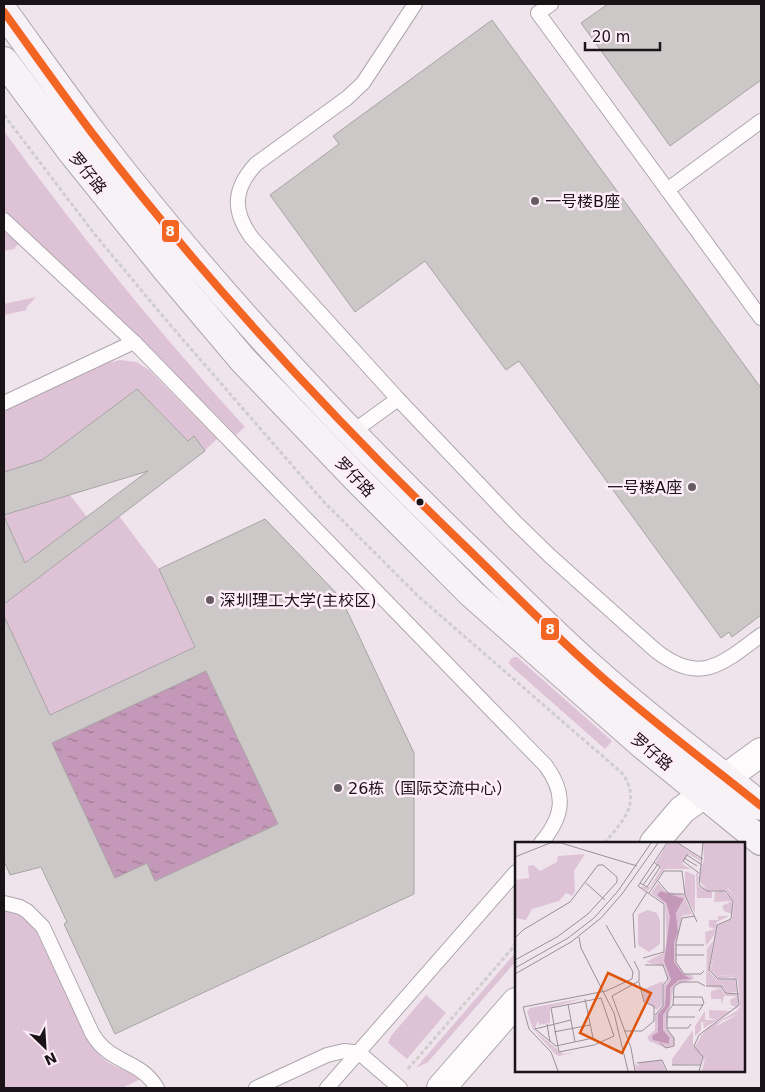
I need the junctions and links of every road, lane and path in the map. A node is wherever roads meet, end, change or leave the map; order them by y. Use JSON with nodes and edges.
{"nodes":[{"id":1,"x":415,"y":4,"type":"edge"},
{"id":2,"x":551,"y":4,"type":"edge"},
{"id":3,"x":4,"y":12,"type":"edge"},
{"id":4,"x":4,"y":61,"type":"edge"},
{"id":5,"x":761,"y":121,"type":"edge"},
{"id":6,"x":667,"y":190,"type":"junction"},
{"id":7,"x":4,"y":220,"type":"edge"},
{"id":8,"x":761,"y":318,"type":"edge"},
{"id":9,"x":134,"y":342,"type":"junction"},
{"id":10,"x":398,"y":399,"type":"junction"},
{"id":11,"x":4,"y":402,"type":"edge"},
{"id":12,"x":351,"y":433,"type":"junction"},
{"id":13,"x":761,"y":635,"type":"edge"},
{"id":14,"x":761,"y":752,"type":"edge"},
{"id":15,"x":726,"y":778,"type":"junction"},
{"id":16,"x":703,"y":794,"type":"junction"},
{"id":17,"x":761,"y":806,"type":"edge"},
{"id":18,"x":761,"y":841,"type":"edge"},
{"id":19,"x":542,"y":842,"type":"edge"},
{"id":20,"x":655,"y":842,"type":"edge"},
{"id":21,"x":515,"y":873,"type":"edge"},
{"id":22,"x":4,"y":903,"type":"edge"},
{"id":23,"x":515,"y":945,"type":"edge"},
{"id":24,"x":515,"y":1003,"type":"edge"},
{"id":25,"x":358,"y":1054,"type":"junction"},
{"id":26,"x":408,"y":1068,"type":"dead end"},
{"id":27,"x":157,"y":1088,"type":"edge"},
{"id":28,"x":256,"y":1088,"type":"edge"},
{"id":29,"x":328,"y":1088,"type":"edge"},
{"id":30,"x":400,"y":1088,"type":"edge"},
{"id":31,"x":441,"y":1088,"type":"edge"}],
"edges":[{"from":1,"to":10,"type":"lane"},
{"from":2,"to":6,"type":"lane"},
{"from":3,"to":12,"type":"main road","name":"罗仔路"},
{"from":4,"to":16,"type":"main road","name":"罗仔路"},
{"from":5,"to":6,"type":"lane"},
{"from":6,"to":8,"type":"lane"},
{"from":7,"to":9,"type":"lane"},
{"from":9,"to":11,"type":"lane"},
{"from":9,"to":19,"type":"lane"},
{"from":10,"to":12,"type":"lane"},
{"from":10,"to":13,"type":"lane"},
{"from":12,"to":15,"type":"main road","name":"罗仔路"},
{"from":14,"to":15,"type":"street"},
{"from":15,"to":16,"type":"street"},
{"from":15,"to":17,"type":"main road","name":"罗仔路"},
{"from":16,"to":18,"type":"main road","name":"罗仔路"},
{"from":16,"to":20,"type":"street"},
{"from":21,"to":25,"type":"lane"},
{"from":22,"to":27,"type":"lane"},
{"from":23,"to":26,"type":"path"},
{"from":24,"to":31,"type":"street"},
{"from":25,"to":28,"type":"lane"},
{"from":25,"to":29,"type":"lane"},
{"from":25,"to":30,"type":"lane"}]}
